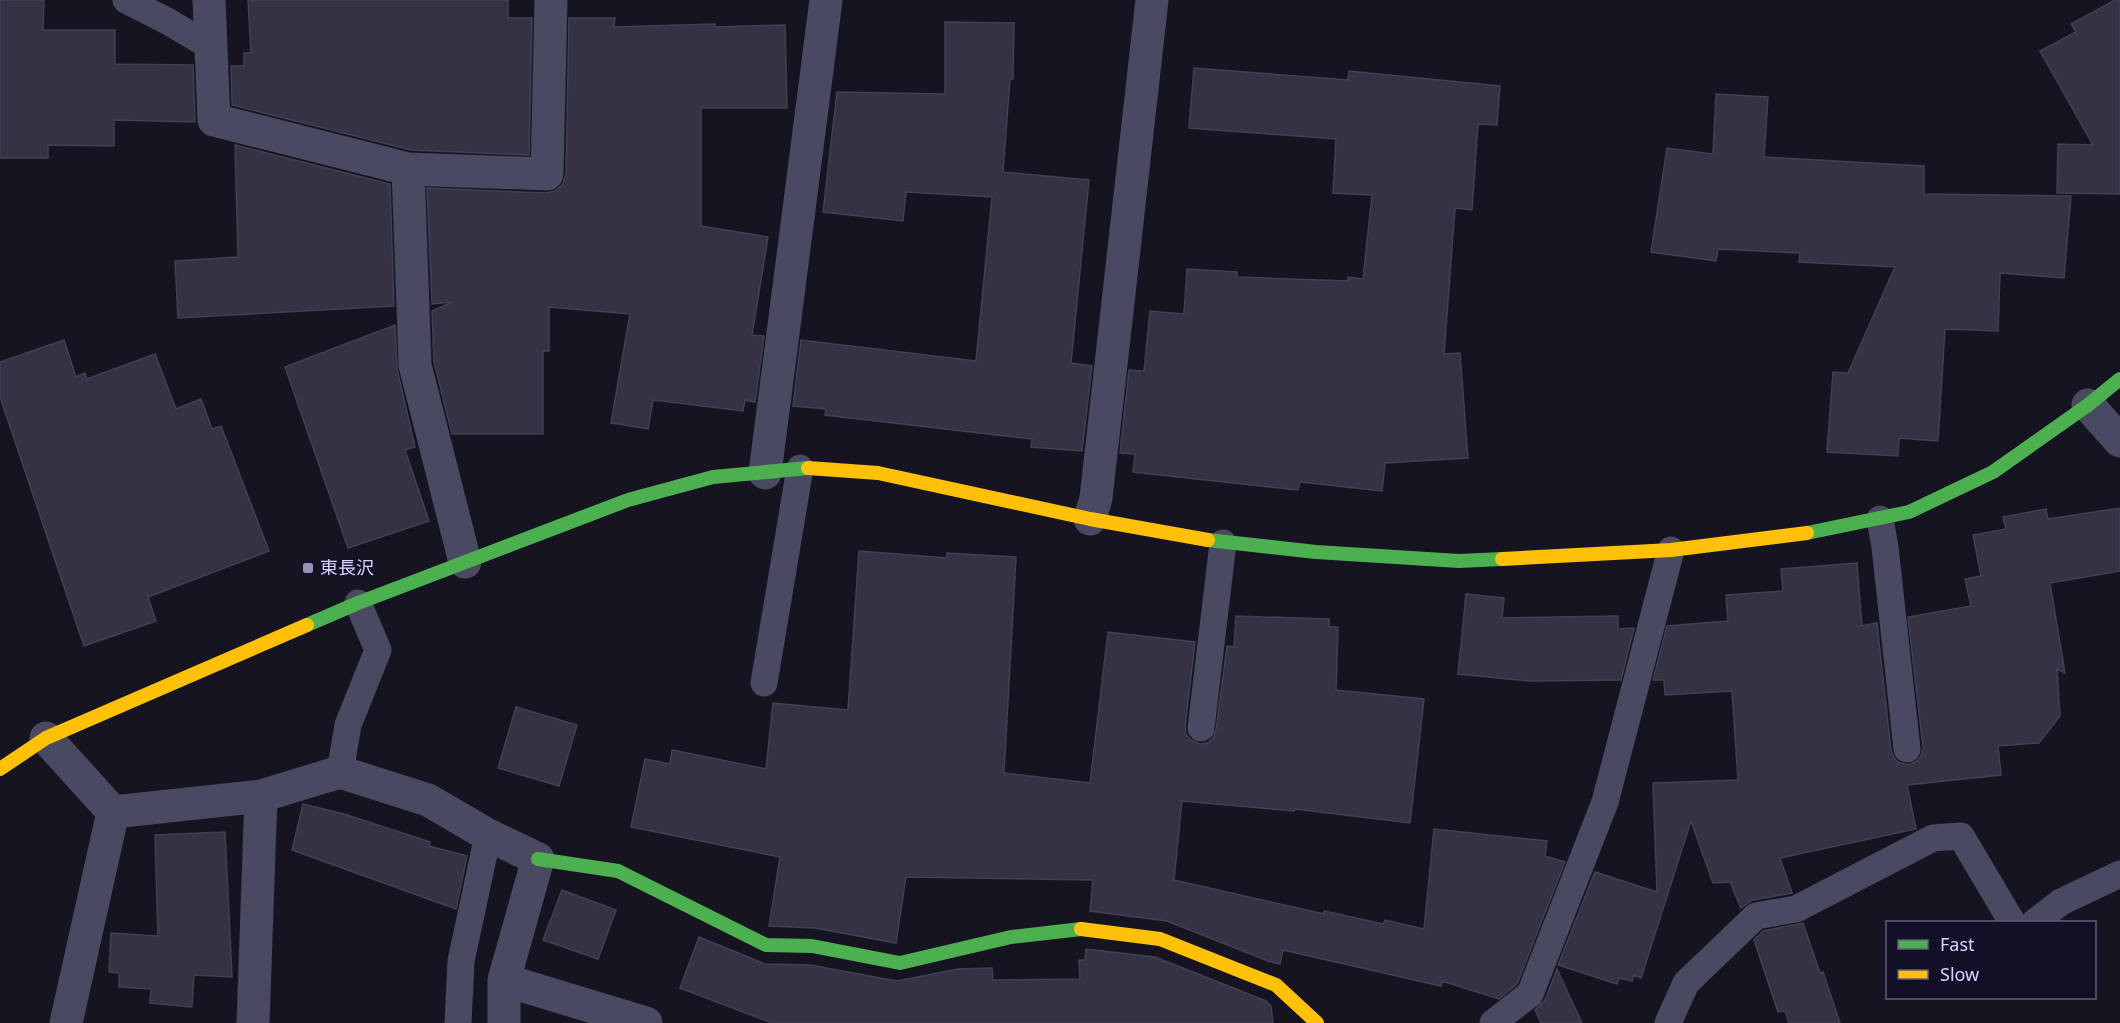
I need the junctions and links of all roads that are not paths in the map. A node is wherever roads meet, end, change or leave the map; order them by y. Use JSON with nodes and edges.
{"nodes":[{"id":1,"x":126,"y":0,"type":"edge"},
{"id":2,"x":209,"y":0,"type":"edge"},
{"id":3,"x":551,"y":0,"type":"edge"},
{"id":4,"x":826,"y":0,"type":"edge"},
{"id":5,"x":1152,"y":0,"type":"edge"},
{"id":6,"x":211,"y":47,"type":"junction"},
{"id":7,"x":408,"y":169,"type":"junction"},
{"id":8,"x":2120,"y":379,"type":"edge"},
{"id":9,"x":2088,"y":405,"type":"junction"},
{"id":10,"x":2120,"y":441,"type":"edge"},
{"id":11,"x":800,"y":468,"type":"junction"},
{"id":12,"x":765,"y":472,"type":"junction"},
{"id":13,"x":1090,"y":519,"type":"junction"},
{"id":14,"x":1880,"y":519,"type":"junction"},
{"id":15,"x":1223,"y":543,"type":"junction"},
{"id":16,"x":1671,"y":550,"type":"junction"},
{"id":17,"x":465,"y":562,"type":"junction"},
{"id":18,"x":358,"y":603,"type":"junction"},
{"id":19,"x":764,"y":683,"type":"dead end"},
{"id":20,"x":1201,"y":728,"type":"dead end"},
{"id":21,"x":46,"y":738,"type":"junction"},
{"id":22,"x":1907,"y":749,"type":"dead end"},
{"id":23,"x":0,"y":768,"type":"edge"},
{"id":24,"x":340,"y":772,"type":"junction"},
{"id":25,"x":261,"y":796,"type":"junction"},
{"id":26,"x":113,"y":812,"type":"junction"},
{"id":27,"x":488,"y":835,"type":"junction"},
{"id":28,"x":537,"y":860,"type":"junction"},
{"id":29,"x":2120,"y":874,"type":"edge"},
{"id":30,"x":2011,"y":921,"type":"edge"},
{"id":31,"x":2036,"y":921,"type":"edge"},
{"id":32,"x":504,"y":980,"type":"junction"},
{"id":33,"x":66,"y":1023,"type":"edge"},
{"id":34,"x":252,"y":1023,"type":"edge"},
{"id":35,"x":458,"y":1023,"type":"edge"},
{"id":36,"x":504,"y":1023,"type":"edge"},
{"id":37,"x":646,"y":1023,"type":"edge"},
{"id":38,"x":1317,"y":1023,"type":"edge"},
{"id":39,"x":1493,"y":1023,"type":"edge"},
{"id":40,"x":1668,"y":1023,"type":"edge"}],
"edges":[{"from":1,"to":6,"type":"lane"},
{"from":2,"to":6,"type":"street"},
{"from":3,"to":7,"type":"street"},
{"from":4,"to":12,"type":"street"},
{"from":5,"to":13,"type":"street"},
{"from":6,"to":7,"type":"street"},
{"from":7,"to":17,"type":"street"},
{"from":8,"to":9,"type":"street"},
{"from":9,"to":10,"type":"street"},
{"from":9,"to":14,"type":"street"},
{"from":11,"to":12,"type":"street"},
{"from":11,"to":13,"type":"street"},
{"from":11,"to":19,"type":"lane"},
{"from":12,"to":17,"type":"street"},
{"from":13,"to":15,"type":"street"},
{"from":14,"to":16,"type":"street"},
{"from":14,"to":22,"type":"lane"},
{"from":15,"to":16,"type":"street"},
{"from":15,"to":20,"type":"lane"},
{"from":16,"to":39,"type":"lane"},
{"from":17,"to":18,"type":"street"},
{"from":18,"to":21,"type":"street"},
{"from":18,"to":24,"type":"lane"},
{"from":21,"to":23,"type":"street"},
{"from":21,"to":26,"type":"street"},
{"from":24,"to":25,"type":"street"},
{"from":24,"to":27,"type":"street"},
{"from":25,"to":26,"type":"street"},
{"from":25,"to":34,"type":"street"},
{"from":26,"to":33,"type":"street"},
{"from":27,"to":28,"type":"street"},
{"from":27,"to":35,"type":"lane"},
{"from":28,"to":32,"type":"street"},
{"from":28,"to":38,"type":"street"},
{"from":29,"to":31,"type":"lane"},
{"from":30,"to":40,"type":"lane"},
{"from":32,"to":36,"type":"street"},
{"from":32,"to":37,"type":"street"}]}
